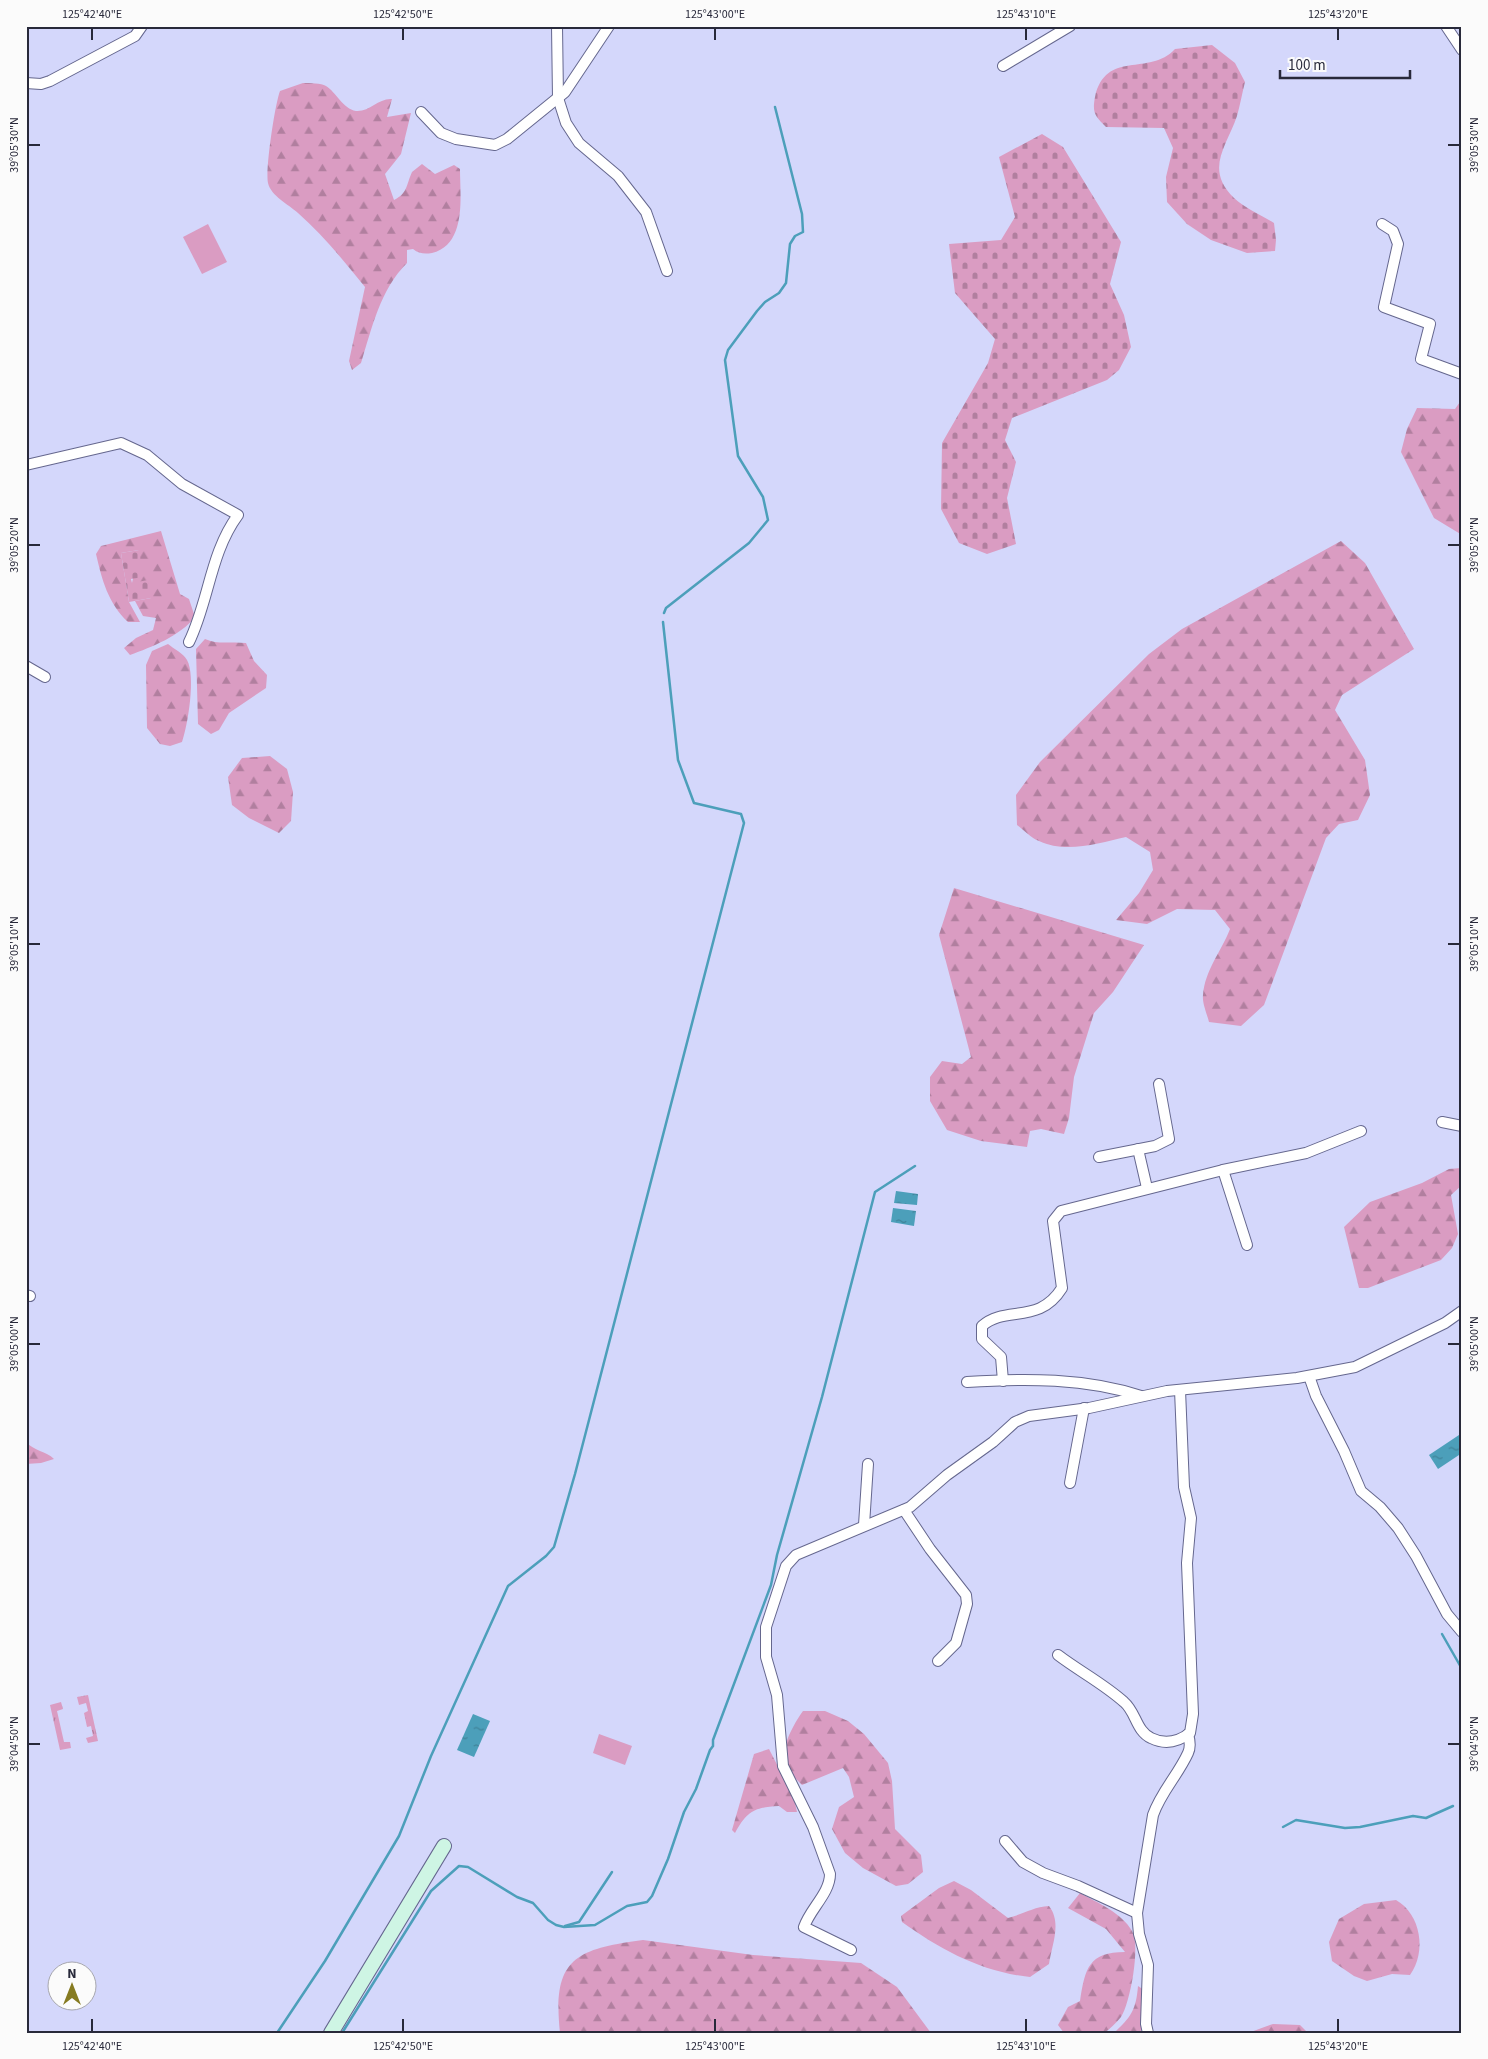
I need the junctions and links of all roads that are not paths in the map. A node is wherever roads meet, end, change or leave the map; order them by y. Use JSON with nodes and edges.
{"nodes":[{"id":1,"x":142,"y":26,"type":"edge"},
{"id":2,"x":557,"y":26,"type":"edge"},
{"id":3,"x":609,"y":26,"type":"edge"},
{"id":4,"x":1070,"y":26,"type":"edge"},
{"id":5,"x":1446,"y":26,"type":"edge"},
{"id":6,"x":1462,"y":50,"type":"edge"},
{"id":7,"x":1003,"y":66,"type":"dead end"},
{"id":8,"x":26,"y":83,"type":"edge"},
{"id":9,"x":558,"y":98,"type":"junction"},
{"id":10,"x":421,"y":112,"type":"dead end"},
{"id":11,"x":1382,"y":224,"type":"dead end"},
{"id":12,"x":667,"y":271,"type":"dead end"},
{"id":13,"x":1462,"y":374,"type":"edge"},
{"id":14,"x":26,"y":465,"type":"edge"},
{"id":15,"x":189,"y":642,"type":"dead end"},
{"id":16,"x":26,"y":666,"type":"edge"},
{"id":17,"x":45,"y":677,"type":"dead end"},
{"id":18,"x":1159,"y":1084,"type":"dead end"},
{"id":19,"x":1442,"y":1122,"type":"dead end"},
{"id":20,"x":1462,"y":1126,"type":"edge"},
{"id":21,"x":1362,"y":1131,"type":"dead end"},
{"id":22,"x":1138,"y":1149,"type":"junction"},
{"id":23,"x":1099,"y":1157,"type":"dead end"},
{"id":24,"x":1223,"y":1170,"type":"junction"},
{"id":25,"x":1147,"y":1188,"type":"junction"},
{"id":26,"x":1247,"y":1245,"type":"dead end"},
{"id":27,"x":1462,"y":1311,"type":"edge"},
{"id":28,"x":1309,"y":1376,"type":"junction"},
{"id":29,"x":1003,"y":1381,"type":"junction"},
{"id":30,"x":967,"y":1382,"type":"dead end"},
{"id":31,"x":1180,"y":1390,"type":"junction"},
{"id":32,"x":1142,"y":1396,"type":"junction"},
{"id":33,"x":1084,"y":1408,"type":"junction"},
{"id":34,"x":868,"y":1464,"type":"dead end"},
{"id":35,"x":1070,"y":1483,"type":"dead end"},
{"id":36,"x":904,"y":1510,"type":"junction"},
{"id":37,"x":864,"y":1525,"type":"junction"},
{"id":38,"x":1462,"y":1632,"type":"edge"},
{"id":39,"x":1058,"y":1656,"type":"dead end"},
{"id":40,"x":938,"y":1661,"type":"dead end"},
{"id":41,"x":1188,"y":1734,"type":"junction"},
{"id":42,"x":1005,"y":1840,"type":"dead end"},
{"id":43,"x":444,"y":1846,"type":"dead end"},
{"id":44,"x":1137,"y":1913,"type":"junction"},
{"id":45,"x":850,"y":1950,"type":"dead end"},
{"id":46,"x":331,"y":2033,"type":"edge"},
{"id":47,"x":1148,"y":2033,"type":"edge"}],
"edges":[{"from":1,"to":8,"type":"street"},
{"from":2,"to":9,"type":"street"},
{"from":3,"to":9,"type":"street"},
{"from":4,"to":7,"type":"street"},
{"from":5,"to":6,"type":"street"},
{"from":9,"to":10,"type":"street"},
{"from":9,"to":12,"type":"street"},
{"from":11,"to":13,"type":"street"},
{"from":14,"to":15,"type":"street"},
{"from":16,"to":17,"type":"street"},
{"from":18,"to":22,"type":"street"},
{"from":19,"to":20,"type":"street"},
{"from":21,"to":24,"type":"street"},
{"from":22,"to":23,"type":"street"},
{"from":22,"to":25,"type":"street"},
{"from":24,"to":25,"type":"street"},
{"from":24,"to":26,"type":"street"},
{"from":25,"to":29,"type":"street"},
{"from":27,"to":28,"type":"street"},
{"from":28,"to":31,"type":"street"},
{"from":28,"to":38,"type":"street"},
{"from":29,"to":30,"type":"street"},
{"from":29,"to":32,"type":"street"},
{"from":31,"to":32,"type":"street"},
{"from":31,"to":41,"type":"street"},
{"from":32,"to":33,"type":"street"},
{"from":33,"to":35,"type":"street"},
{"from":33,"to":36,"type":"street"},
{"from":34,"to":37,"type":"street"},
{"from":36,"to":37,"type":"street"},
{"from":36,"to":40,"type":"street"},
{"from":37,"to":45,"type":"street"},
{"from":39,"to":41,"type":"street"},
{"from":41,"to":44,"type":"street"},
{"from":42,"to":44,"type":"street"},
{"from":43,"to":46,"type":"main road"},
{"from":44,"to":47,"type":"street"}]}
